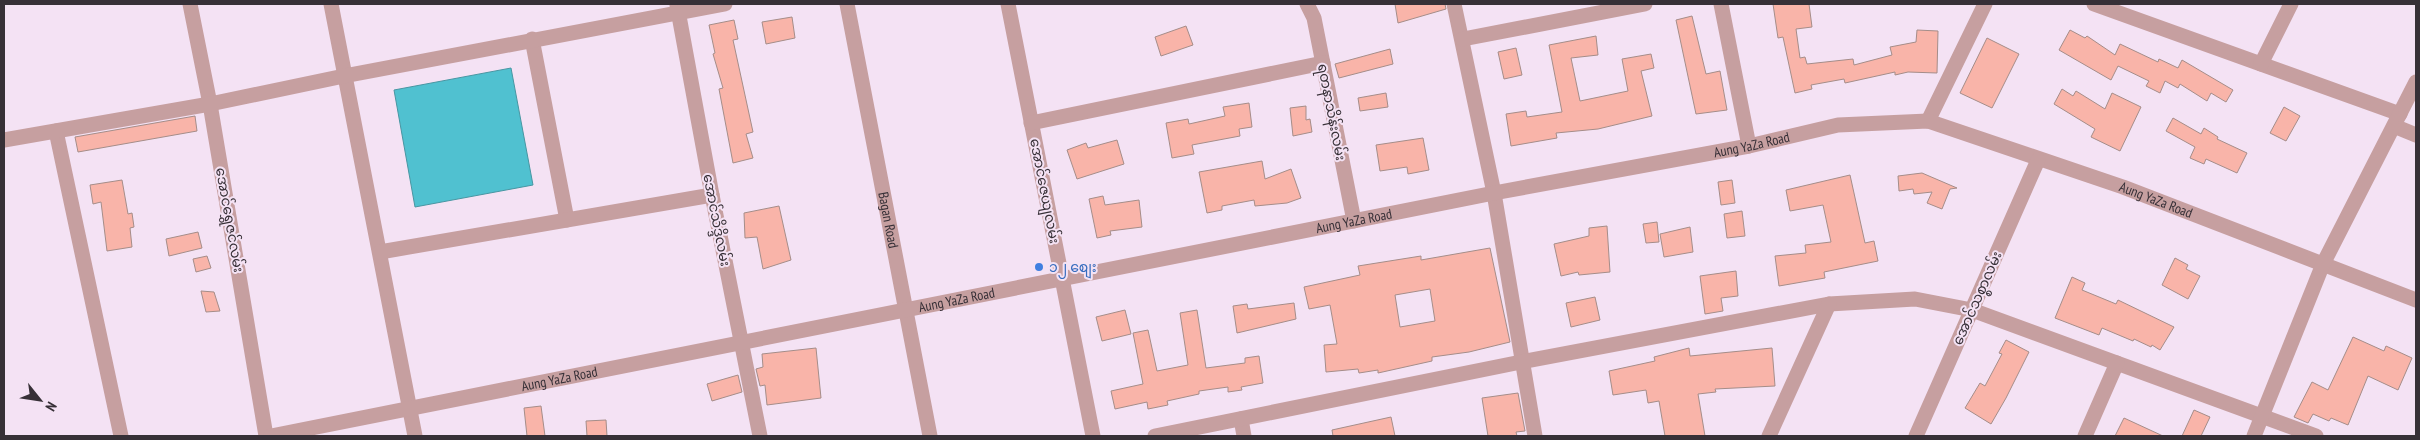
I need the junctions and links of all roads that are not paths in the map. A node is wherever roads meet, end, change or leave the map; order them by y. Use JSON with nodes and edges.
{"nodes":[{"id":1,"x":190,"y":4,"type":"edge"},
{"id":2,"x":331,"y":4,"type":"edge"},
{"id":3,"x":725,"y":4,"type":"edge"},
{"id":4,"x":848,"y":4,"type":"edge"},
{"id":5,"x":1008,"y":4,"type":"edge"},
{"id":6,"x":1307,"y":4,"type":"edge"},
{"id":7,"x":1454,"y":4,"type":"edge"},
{"id":8,"x":1645,"y":4,"type":"edge"},
{"id":9,"x":1721,"y":4,"type":"edge"},
{"id":10,"x":1984,"y":4,"type":"edge"},
{"id":11,"x":2094,"y":4,"type":"edge"},
{"id":12,"x":2291,"y":4,"type":"edge"},
{"id":13,"x":678,"y":8,"type":"edge"},
{"id":14,"x":1606,"y":8,"type":"edge"},
{"id":15,"x":2136,"y":11,"type":"edge"},
{"id":16,"x":532,"y":39,"type":"junction"},
{"id":17,"x":1463,"y":39,"type":"junction"},
{"id":18,"x":1323,"y":63,"type":"junction"},
{"id":19,"x":2261,"y":64,"type":"junction"},
{"id":20,"x":344,"y":76,"type":"junction"},
{"id":21,"x":2416,"y":82,"type":"edge"},
{"id":22,"x":210,"y":104,"type":"junction"},
{"id":23,"x":1928,"y":120,"type":"junction"},
{"id":24,"x":2397,"y":120,"type":"junction"},
{"id":25,"x":1031,"y":123,"type":"junction"},
{"id":26,"x":56,"y":131,"type":"junction"},
{"id":27,"x":2416,"y":135,"type":"edge"},
{"id":28,"x":4,"y":140,"type":"edge"},
{"id":29,"x":1749,"y":146,"type":"junction"},
{"id":30,"x":2038,"y":160,"type":"junction"},
{"id":31,"x":1494,"y":193,"type":"junction"},
{"id":32,"x":712,"y":195,"type":"junction"},
{"id":33,"x":567,"y":220,"type":"junction"},
{"id":34,"x":1354,"y":221,"type":"junction"},
{"id":35,"x":380,"y":252,"type":"junction"},
{"id":36,"x":2323,"y":264,"type":"junction"},
{"id":37,"x":1062,"y":279,"type":"junction"},
{"id":38,"x":2416,"y":300,"type":"edge"},
{"id":39,"x":1829,"y":304,"type":"junction"},
{"id":40,"x":1972,"y":310,"type":"junction"},
{"id":41,"x":905,"y":311,"type":"junction"},
{"id":42,"x":741,"y":342,"type":"junction"},
{"id":43,"x":1521,"y":362,"type":"junction"},
{"id":44,"x":2117,"y":363,"type":"junction"},
{"id":45,"x":410,"y":409,"type":"junction"},
{"id":46,"x":2262,"y":417,"type":"junction"},
{"id":47,"x":1241,"y":419,"type":"junction"},
{"id":48,"x":121,"y":436,"type":"edge"},
{"id":49,"x":266,"y":436,"type":"edge"},
{"id":50,"x":271,"y":436,"type":"edge"},
{"id":51,"x":415,"y":436,"type":"edge"},
{"id":52,"x":760,"y":436,"type":"edge"},
{"id":53,"x":930,"y":436,"type":"edge"},
{"id":54,"x":1093,"y":436,"type":"edge"},
{"id":55,"x":1155,"y":436,"type":"edge"},
{"id":56,"x":1244,"y":436,"type":"edge"},
{"id":57,"x":1535,"y":436,"type":"edge"},
{"id":58,"x":1769,"y":436,"type":"edge"},
{"id":59,"x":1916,"y":436,"type":"edge"},
{"id":60,"x":2085,"y":436,"type":"edge"},
{"id":61,"x":2254,"y":436,"type":"edge"},
{"id":62,"x":2316,"y":436,"type":"edge"}],
"edges":[{"from":1,"to":22,"type":"street","name":"အောင်ရွှေဇင်လမ်း"},
{"from":2,"to":20,"type":"street"},
{"from":3,"to":13,"type":"street"},
{"from":4,"to":41,"type":"street","name":"Bagan Road"},
{"from":5,"to":25,"type":"street","name":"အောင်ဇေယျလမ်း"},
{"from":6,"to":18,"type":"street","name":"ရတနာသိန်းလမ်း"},
{"from":7,"to":17,"type":"street"},
{"from":8,"to":14,"type":"street"},
{"from":9,"to":29,"type":"street"},
{"from":10,"to":23,"type":"street"},
{"from":11,"to":15,"type":"street"},
{"from":12,"to":19,"type":"street"},
{"from":13,"to":16,"type":"street"},
{"from":13,"to":32,"type":"street","name":"အောင်သိဒ္ဒိလမ်း"},
{"from":14,"to":17,"type":"street"},
{"from":15,"to":19,"type":"street"},
{"from":16,"to":20,"type":"street"},
{"from":16,"to":33,"type":"street"},
{"from":17,"to":31,"type":"street"},
{"from":18,"to":25,"type":"street"},
{"from":18,"to":34,"type":"street","name":"ရတနာသိန်းလမ်း"},
{"from":19,"to":24,"type":"street"},
{"from":20,"to":22,"type":"street"},
{"from":20,"to":35,"type":"street"},
{"from":21,"to":24,"type":"street"},
{"from":22,"to":26,"type":"street"},
{"from":22,"to":49,"type":"street","name":"အောင်ရွှေဇင်လမ်း"},
{"from":23,"to":29,"type":"street","name":"Aung YaZa Road"},
{"from":23,"to":30,"type":"street","name":"Aung YaZa Road"},
{"from":24,"to":27,"type":"street"},
{"from":24,"to":36,"type":"street"},
{"from":25,"to":37,"type":"street","name":"အောင်ဇေယျလမ်း"},
{"from":26,"to":28,"type":"street"},
{"from":26,"to":48,"type":"street"},
{"from":29,"to":31,"type":"street","name":"Aung YaZa Road"},
{"from":30,"to":36,"type":"street","name":"Aung YaZa Road"},
{"from":30,"to":40,"type":"street","name":"အောင်သစ္စာလမ်း"},
{"from":31,"to":34,"type":"street","name":"Aung YaZa Road"},
{"from":31,"to":43,"type":"street"},
{"from":32,"to":33,"type":"street"},
{"from":32,"to":42,"type":"street","name":"အောင်သိဒ္ဒိလမ်း"},
{"from":33,"to":35,"type":"street"},
{"from":34,"to":37,"type":"street","name":"Aung YaZa Road"},
{"from":35,"to":45,"type":"street"},
{"from":36,"to":38,"type":"street","name":"Aung YaZa Road"},
{"from":36,"to":46,"type":"street"},
{"from":37,"to":41,"type":"street","name":"Aung YaZa Road"},
{"from":37,"to":54,"type":"street","name":"အောင်ဇေယျလမ်း"},
{"from":39,"to":40,"type":"street"},
{"from":39,"to":43,"type":"street"},
{"from":39,"to":58,"type":"street"},
{"from":40,"to":44,"type":"street"},
{"from":40,"to":59,"type":"street","name":"အောင်သစ္စာလမ်း"},
{"from":41,"to":42,"type":"street","name":"Aung YaZa Road"},
{"from":41,"to":53,"type":"street","name":"Bagan Road"},
{"from":42,"to":45,"type":"street","name":"Aung YaZa Road"},
{"from":42,"to":52,"type":"street","name":"အောင်သိဒ္ဒိလမ်း"},
{"from":43,"to":47,"type":"street"},
{"from":43,"to":57,"type":"street"},
{"from":44,"to":46,"type":"street"},
{"from":44,"to":60,"type":"street"},
{"from":45,"to":50,"type":"street","name":"Aung YaZa Road"},
{"from":45,"to":51,"type":"street"},
{"from":46,"to":61,"type":"street"},
{"from":46,"to":62,"type":"street"},
{"from":47,"to":55,"type":"street"},
{"from":47,"to":56,"type":"street"}]}
